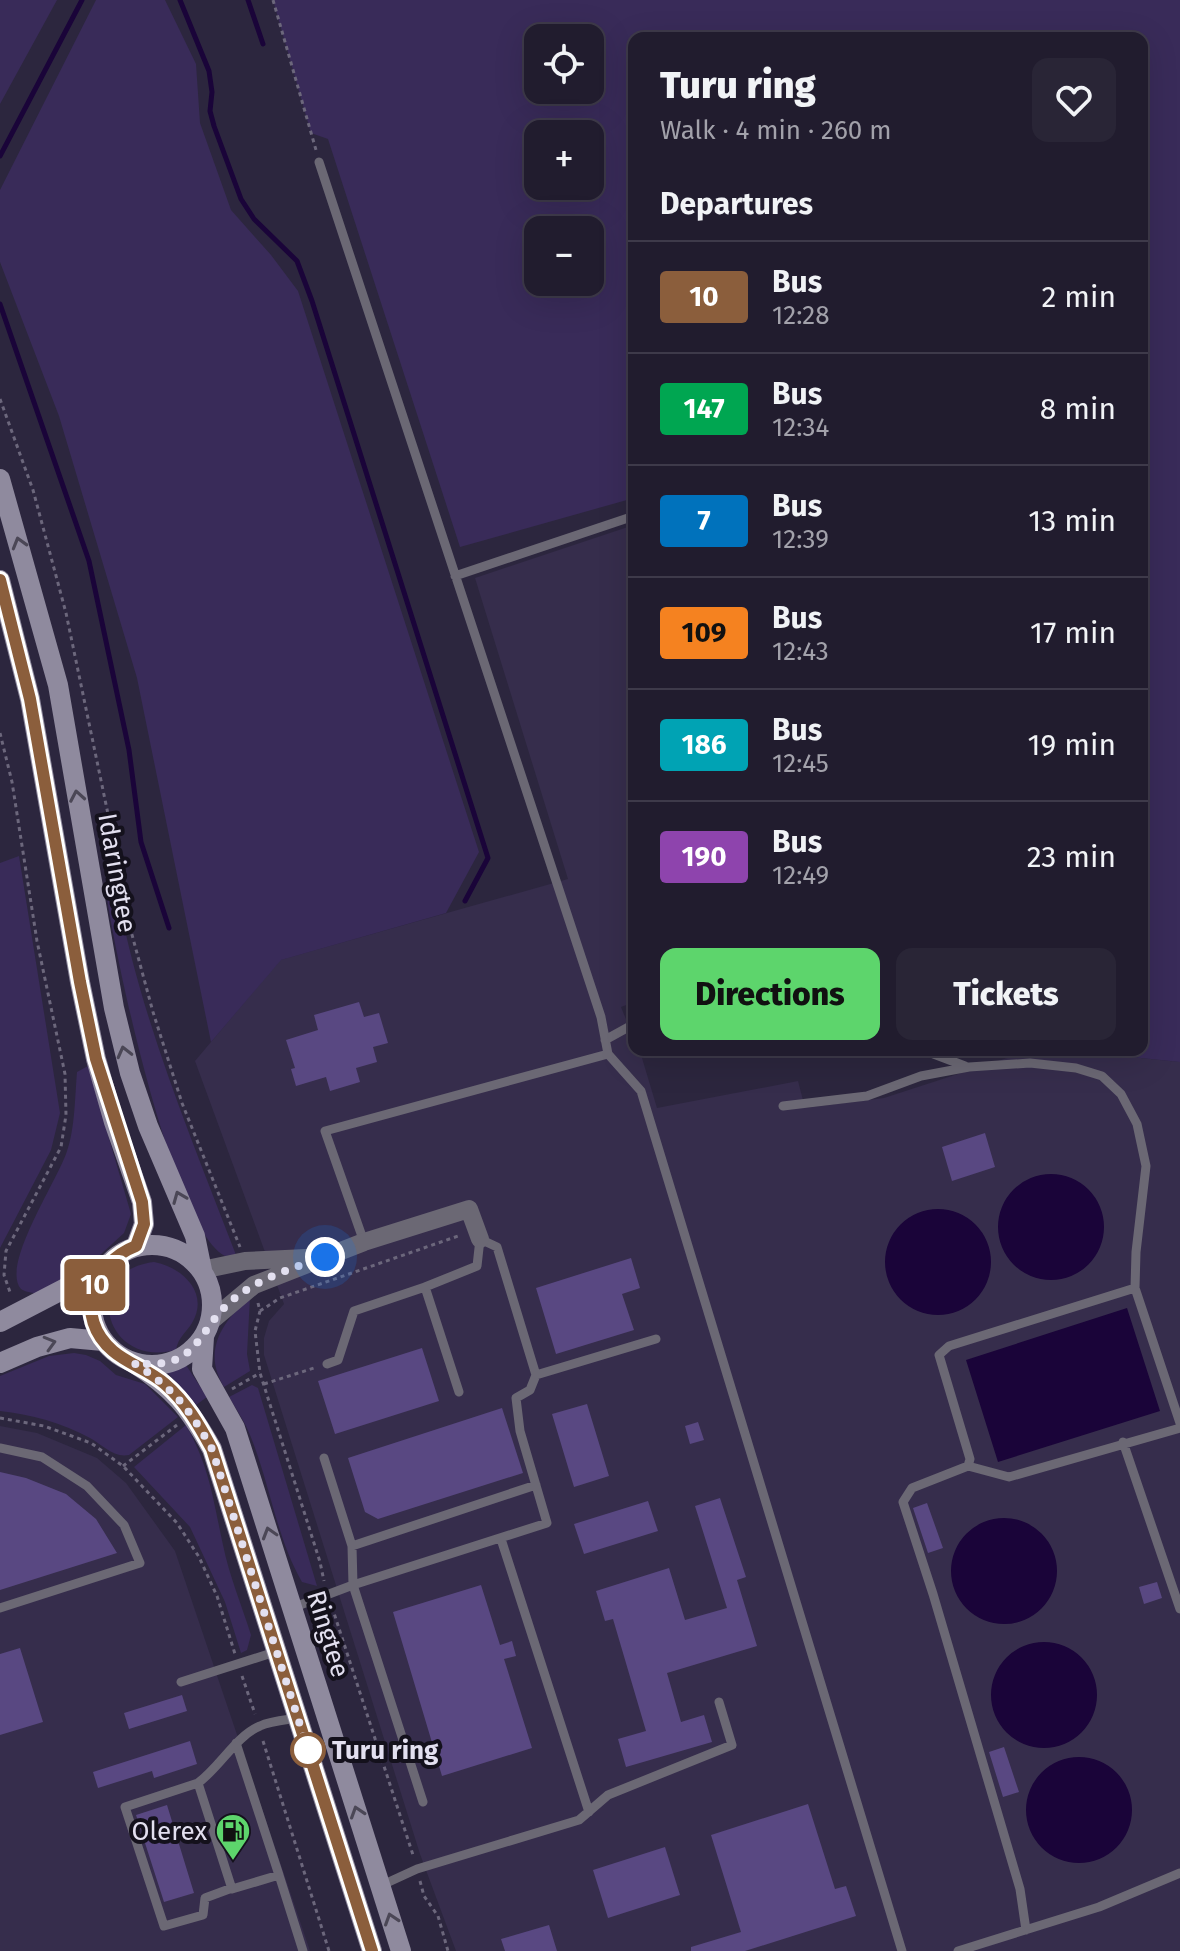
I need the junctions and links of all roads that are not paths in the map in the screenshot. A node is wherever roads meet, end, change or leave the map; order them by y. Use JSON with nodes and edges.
{"nodes":[{"id":1,"x":319,"y":162,"type":"road end"},
{"id":2,"x":0,"y":479,"type":"edge"},
{"id":3,"x":628,"y":518,"type":"edge"},
{"id":4,"x":455,"y":576,"type":"junction"},
{"id":5,"x":0,"y":580,"type":"edge"},
{"id":6,"x":628,"y":1027,"type":"edge"},
{"id":7,"x":605,"y":1040,"type":"junction"},
{"id":8,"x":608,"y":1054,"type":"junction"},
{"id":9,"x":939,"y":1056,"type":"edge"},
{"id":10,"x":969,"y":1067,"type":"junction"},
{"id":11,"x":783,"y":1106,"type":"dead end"},
{"id":12,"x":478,"y":1234,"type":"junction"},
{"id":13,"x":364,"y":1242,"type":"junction"},
{"id":14,"x":136,"y":1246,"type":"junction"},
{"id":15,"x":325,"y":1257,"type":"junction"},
{"id":16,"x":104,"y":1268,"type":"junction"},
{"id":17,"x":202,"y":1270,"type":"junction"},
{"id":18,"x":425,"y":1287,"type":"junction"},
{"id":19,"x":1135,"y":1288,"type":"junction"},
{"id":20,"x":9,"y":1318,"type":"edge"},
{"id":21,"x":207,"y":1329,"type":"junction"},
{"id":22,"x":656,"y":1339,"type":"dead end"},
{"id":23,"x":103,"y":1341,"type":"junction"},
{"id":24,"x":0,"y":1363,"type":"edge"},
{"id":25,"x":134,"y":1363,"type":"junction"},
{"id":26,"x":327,"y":1364,"type":"road end"},
{"id":27,"x":536,"y":1375,"type":"junction"},
{"id":28,"x":459,"y":1392,"type":"dead end"},
{"id":29,"x":1180,"y":1426,"type":"edge"},
{"id":30,"x":1123,"y":1442,"type":"junction"},
{"id":31,"x":0,"y":1448,"type":"edge"},
{"id":32,"x":324,"y":1458,"type":"dead end"},
{"id":33,"x":968,"y":1466,"type":"junction"},
{"id":34,"x":536,"y":1485,"type":"junction"},
{"id":35,"x":501,"y":1539,"type":"junction"},
{"id":36,"x":352,"y":1546,"type":"junction"},
{"id":37,"x":353,"y":1585,"type":"junction"},
{"id":38,"x":0,"y":1608,"type":"edge"},
{"id":39,"x":292,"y":1608,"type":"junction"},
{"id":40,"x":1180,"y":1609,"type":"edge"},
{"id":41,"x":278,"y":1651,"type":"junction"},
{"id":42,"x":181,"y":1682,"type":"dead end"},
{"id":43,"x":719,"y":1702,"type":"dead end"},
{"id":44,"x":298,"y":1718,"type":"junction"},
{"id":45,"x":236,"y":1743,"type":"junction"},
{"id":46,"x":198,"y":1783,"type":"junction"},
{"id":47,"x":423,"y":1802,"type":"dead end"},
{"id":48,"x":589,"y":1812,"type":"junction"},
{"id":49,"x":1180,"y":1873,"type":"edge"},
{"id":50,"x":279,"y":1875,"type":"junction"},
{"id":51,"x":380,"y":1886,"type":"junction"},
{"id":52,"x":232,"y":1888,"type":"junction"},
{"id":53,"x":1026,"y":1930,"type":"junction"},
{"id":54,"x":303,"y":1951,"type":"edge"},
{"id":55,"x":372,"y":1951,"type":"edge"},
{"id":56,"x":401,"y":1951,"type":"edge"},
{"id":57,"x":902,"y":1951,"type":"edge"},
{"id":58,"x":958,"y":1951,"type":"edge"}],
"edges":[{"from":1,"to":4,"type":"lane"},
{"from":17,"to":2,"type":"main road","name":"Idaringtee","one_way":true},
{"from":3,"to":4,"type":"lane"},
{"from":4,"to":7,"type":"lane"},
{"from":5,"to":14,"type":"main road"},
{"from":6,"to":7,"type":"lane"},
{"from":7,"to":8,"type":"lane"},
{"from":8,"to":13,"type":"lane"},
{"from":8,"to":57,"type":"lane"},
{"from":9,"to":10,"type":"lane"},
{"from":10,"to":11,"type":"lane"},
{"from":10,"to":19,"type":"lane"},
{"from":12,"to":13,"type":"street"},
{"from":12,"to":18,"type":"lane"},
{"from":12,"to":27,"type":"lane"},
{"from":13,"to":15,"type":"street"},
{"from":14,"to":16,"type":"main road"},
{"from":14,"to":17,"type":"main road"},
{"from":15,"to":17,"type":"street"},
{"from":15,"to":21,"type":"street"},
{"from":16,"to":20,"type":"main road"},
{"from":16,"to":23,"type":"main road"},
{"from":17,"to":21,"type":"main road"},
{"from":18,"to":26,"type":"lane"},
{"from":18,"to":28,"type":"lane"},
{"from":19,"to":29,"type":"lane"},
{"from":19,"to":33,"type":"lane"},
{"from":21,"to":25,"type":"main road"},
{"from":39,"to":21,"type":"main road","name":"Ringtee","one_way":true},
{"from":22,"to":27,"type":"lane"},
{"from":24,"to":23,"type":"main road","one_way":true},
{"from":23,"to":25,"type":"main road"},
{"from":25,"to":41,"type":"main road","name":"Ringtee"},
{"from":27,"to":34,"type":"lane"},
{"from":29,"to":30,"type":"lane"},
{"from":30,"to":33,"type":"lane"},
{"from":30,"to":40,"type":"lane"},
{"from":31,"to":38,"type":"lane"},
{"from":32,"to":36,"type":"lane"},
{"from":33,"to":53,"type":"lane"},
{"from":34,"to":35,"type":"lane"},
{"from":34,"to":36,"type":"lane"},
{"from":35,"to":37,"type":"lane"},
{"from":35,"to":48,"type":"lane"},
{"from":36,"to":37,"type":"lane"},
{"from":37,"to":39,"type":"lane"},
{"from":37,"to":47,"type":"lane"},
{"from":51,"to":39,"type":"main road","name":"Ringtee","one_way":true},
{"from":41,"to":42,"type":"lane"},
{"from":41,"to":44,"type":"main road","name":"Ringtee"},
{"from":43,"to":48,"type":"lane"},
{"from":44,"to":45,"type":"lane"},
{"from":44,"to":55,"type":"main road","name":"Ringtee"},
{"from":45,"to":46,"type":"lane"},
{"from":45,"to":50,"type":"lane"},
{"from":46,"to":52,"type":"lane"},
{"from":46,"to":52,"type":"lane"},
{"from":48,"to":51,"type":"lane"},
{"from":49,"to":53,"type":"lane"},
{"from":50,"to":52,"type":"lane"},
{"from":50,"to":54,"type":"lane"},
{"from":56,"to":51,"type":"main road","name":"Ringtee","one_way":true},
{"from":53,"to":58,"type":"lane"}]}
